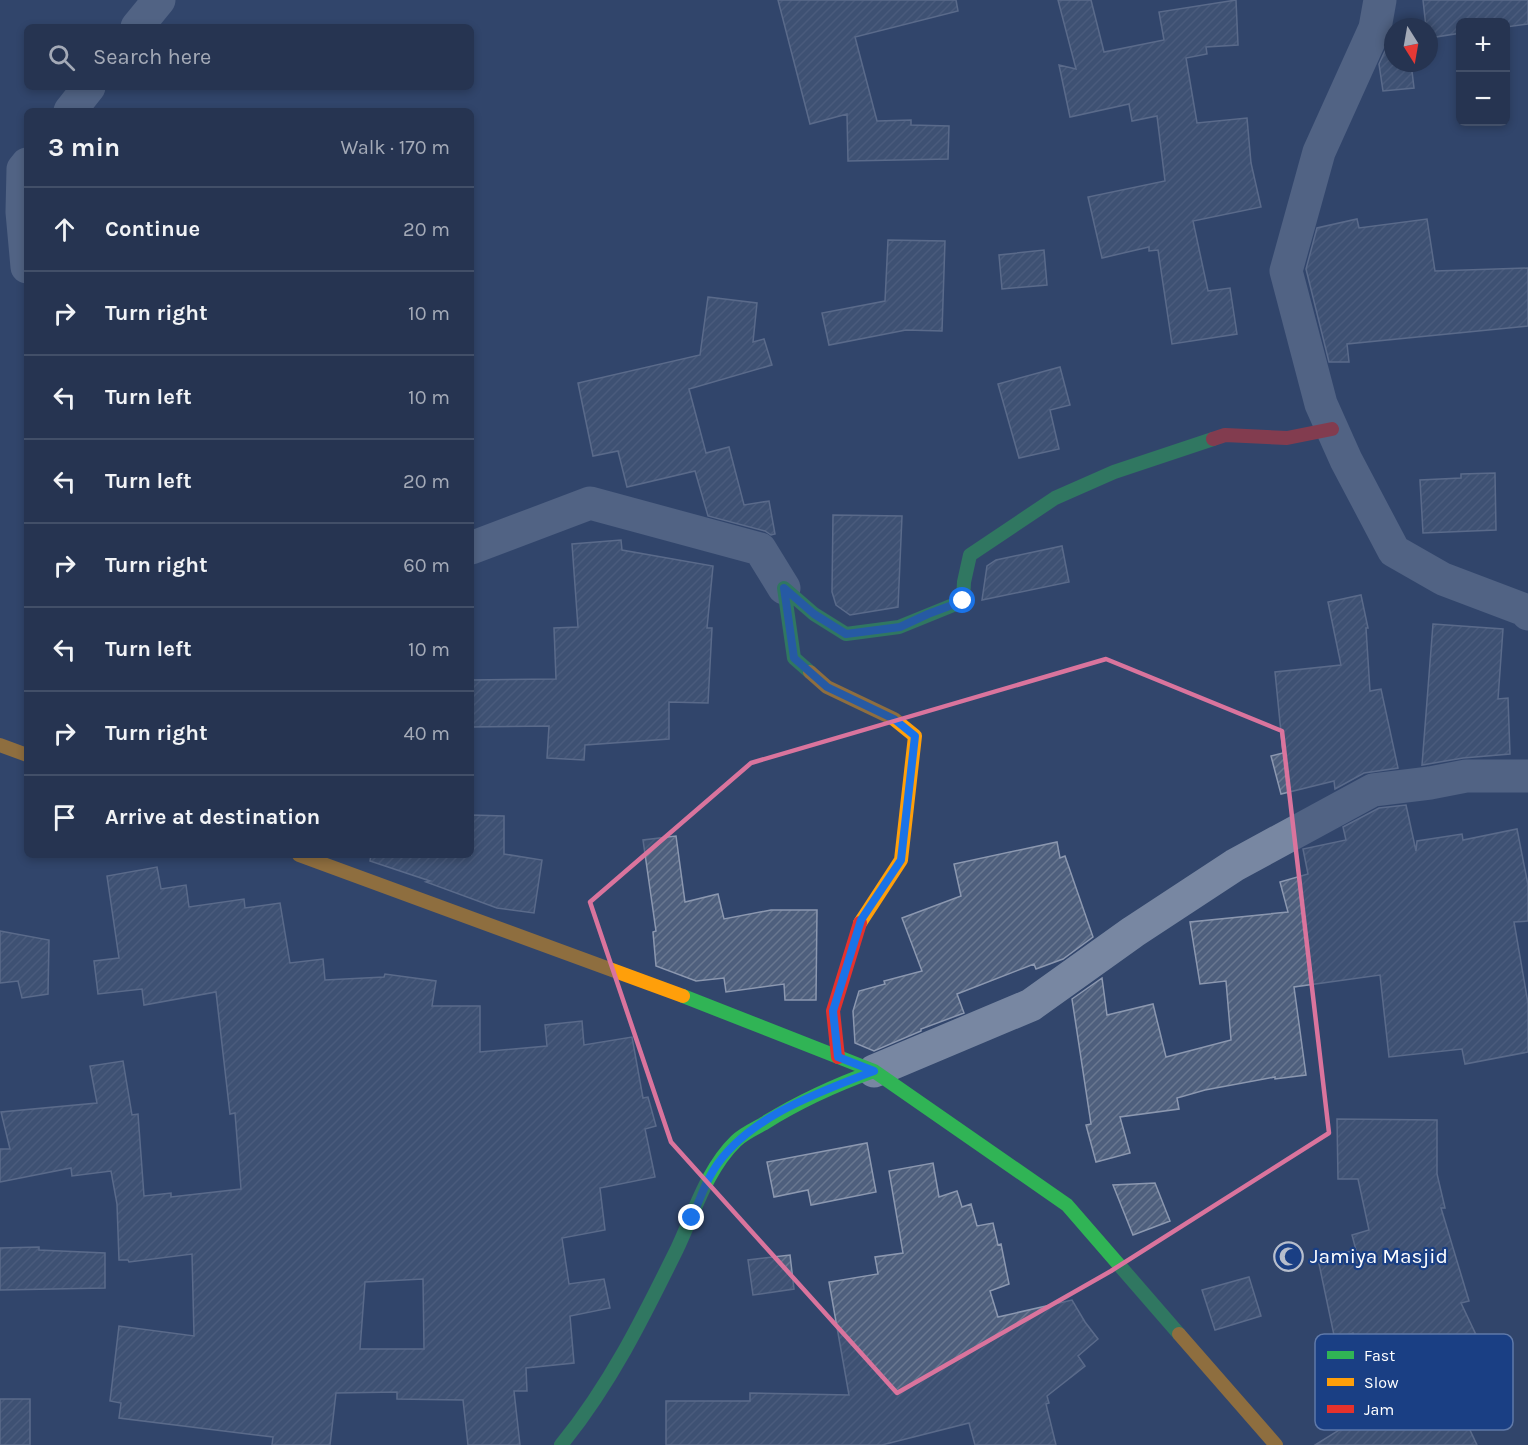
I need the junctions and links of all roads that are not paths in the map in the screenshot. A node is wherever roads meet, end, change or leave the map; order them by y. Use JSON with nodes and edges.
{"nodes":[{"id":1,"x":159,"y":0,"type":"edge"},
{"id":2,"x":1380,"y":0,"type":"edge"},
{"id":3,"x":139,"y":24,"type":"edge"},
{"id":4,"x":87,"y":90,"type":"edge"},
{"id":5,"x":72,"y":108,"type":"edge"},
{"id":6,"x":24,"y":168,"type":"edge"},
{"id":7,"x":24,"y":234,"type":"edge"},
{"id":8,"x":1332,"y":429,"type":"junction"},
{"id":9,"x":474,"y":547,"type":"edge"},
{"id":10,"x":784,"y":588,"type":"junction"},
{"id":11,"x":1528,"y":614,"type":"edge"},
{"id":12,"x":0,"y":745,"type":"edge"},
{"id":13,"x":24,"y":754,"type":"edge"},
{"id":14,"x":1528,"y":776,"type":"edge"},
{"id":15,"x":307,"y":858,"type":"edge"},
{"id":16,"x":838,"y":1057,"type":"junction"},
{"id":17,"x":874,"y":1071,"type":"junction"},
{"id":18,"x":561,"y":1445,"type":"edge"},
{"id":19,"x":1276,"y":1445,"type":"edge"}],
"edges":[{"from":1,"to":3,"type":"street"},
{"from":2,"to":8,"type":"street"},
{"from":4,"to":5,"type":"street"},
{"from":6,"to":7,"type":"street"},
{"from":8,"to":10,"type":"street"},
{"from":8,"to":11,"type":"street"},
{"from":9,"to":10,"type":"street"},
{"from":10,"to":16,"type":"street"},
{"from":12,"to":13,"type":"street"},
{"from":14,"to":17,"type":"street"},
{"from":15,"to":16,"type":"street"},
{"from":16,"to":17,"type":"street"},
{"from":17,"to":18,"type":"street"},
{"from":17,"to":19,"type":"street"}]}
